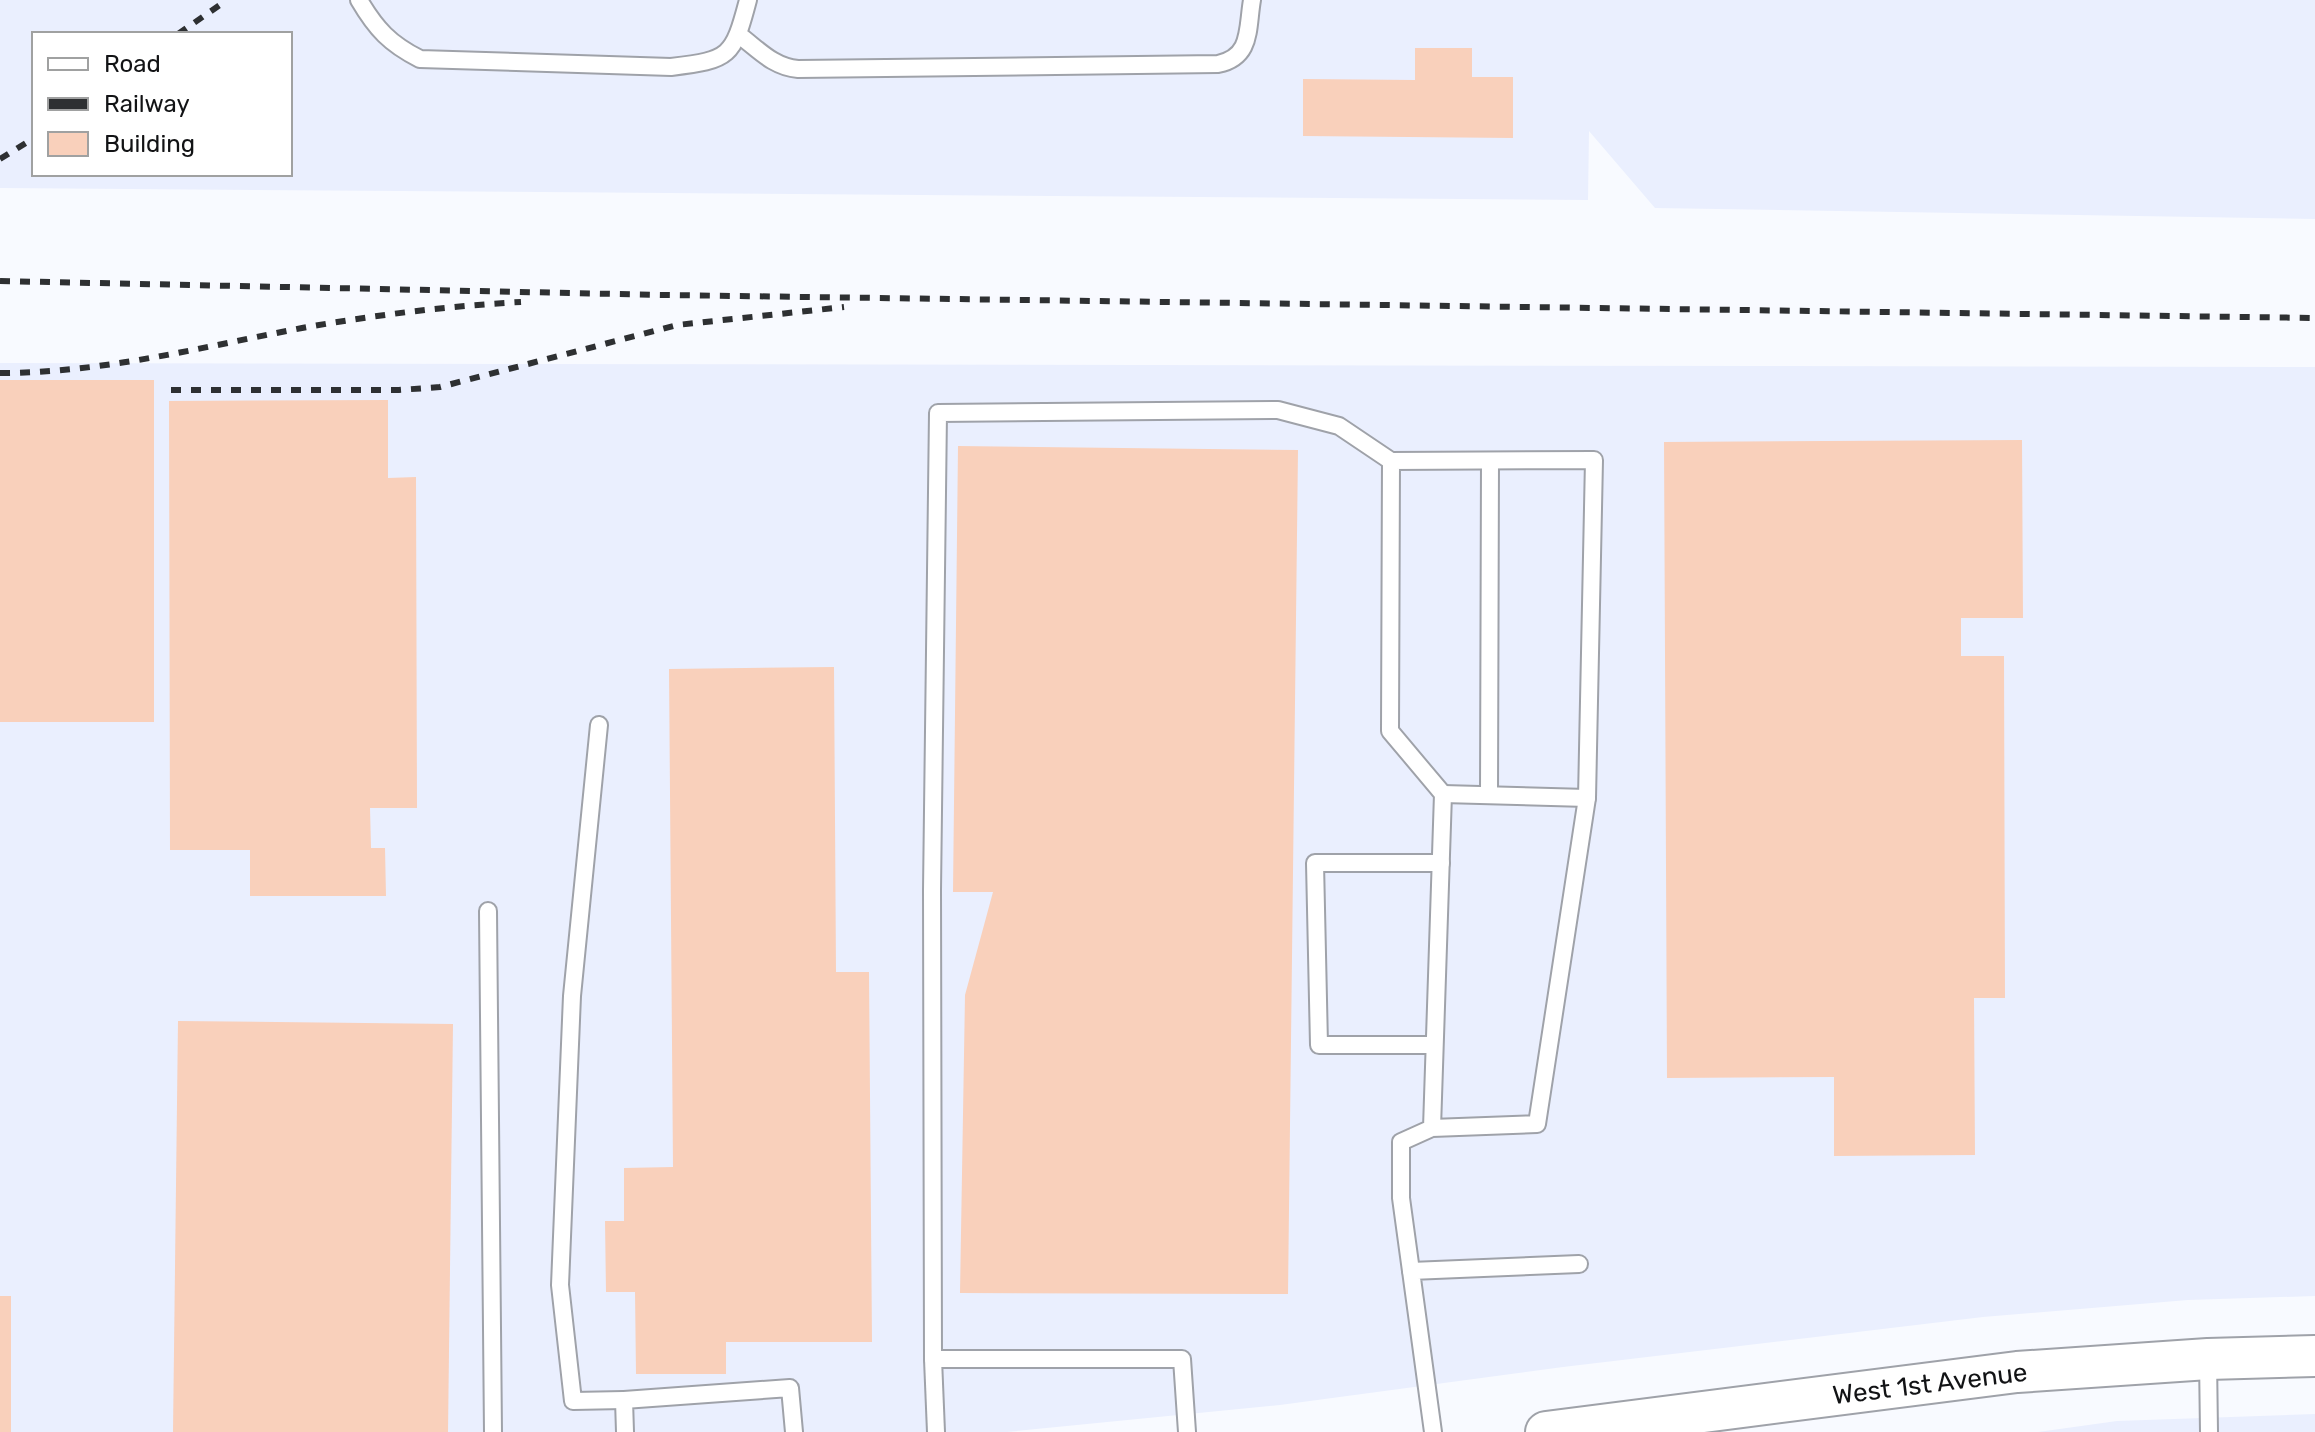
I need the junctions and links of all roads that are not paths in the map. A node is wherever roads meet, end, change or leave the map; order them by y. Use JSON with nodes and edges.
{"nodes":[{"id":1,"x":359,"y":0,"type":"edge"},
{"id":2,"x":748,"y":0,"type":"edge"},
{"id":3,"x":1252,"y":0,"type":"edge"},
{"id":4,"x":739,"y":35,"type":"junction"},
{"id":5,"x":1391,"y":461,"type":"junction"},
{"id":6,"x":1490,"y":461,"type":"junction"},
{"id":7,"x":599,"y":725,"type":"dead end"},
{"id":8,"x":1443,"y":794,"type":"junction"},
{"id":9,"x":1489,"y":795,"type":"junction"},
{"id":10,"x":1587,"y":798,"type":"junction"},
{"id":11,"x":1441,"y":863,"type":"junction"},
{"id":12,"x":488,"y":911,"type":"dead end"},
{"id":13,"x":1434,"y":1045,"type":"junction"},
{"id":14,"x":1432,"y":1128,"type":"junction"},
{"id":15,"x":1579,"y":1264,"type":"dead end"},
{"id":16,"x":1411,"y":1271,"type":"junction"},
{"id":17,"x":2315,"y":1356,"type":"edge"},
{"id":18,"x":933,"y":1359,"type":"junction"},
{"id":19,"x":2208,"y":1359,"type":"junction"},
{"id":20,"x":624,"y":1400,"type":"junction"},
{"id":21,"x":493,"y":1432,"type":"edge"},
{"id":22,"x":625,"y":1432,"type":"edge"},
{"id":23,"x":794,"y":1432,"type":"edge"},
{"id":24,"x":936,"y":1432,"type":"edge"},
{"id":25,"x":1187,"y":1432,"type":"edge"},
{"id":26,"x":1433,"y":1432,"type":"edge"},
{"id":27,"x":1546,"y":1432,"type":"edge"},
{"id":28,"x":2209,"y":1432,"type":"edge"}],
"edges":[{"from":1,"to":4,"type":"lane"},
{"from":2,"to":4,"type":"lane"},
{"from":3,"to":4,"type":"lane"},
{"from":5,"to":6,"type":"lane"},
{"from":5,"to":8,"type":"lane"},
{"from":5,"to":18,"type":"lane"},
{"from":6,"to":9,"type":"lane"},
{"from":6,"to":10,"type":"lane"},
{"from":7,"to":20,"type":"lane"},
{"from":8,"to":9,"type":"lane"},
{"from":8,"to":11,"type":"lane"},
{"from":9,"to":10,"type":"lane"},
{"from":10,"to":14,"type":"lane"},
{"from":11,"to":13,"type":"lane"},
{"from":11,"to":13,"type":"lane"},
{"from":12,"to":21,"type":"lane"},
{"from":13,"to":14,"type":"lane"},
{"from":14,"to":16,"type":"lane"},
{"from":15,"to":16,"type":"lane"},
{"from":16,"to":26,"type":"lane"},
{"from":17,"to":19,"type":"street","name":"West 1st Avenue"},
{"from":18,"to":24,"type":"lane"},
{"from":18,"to":25,"type":"lane"},
{"from":19,"to":27,"type":"street","name":"West 1st Avenue"},
{"from":19,"to":28,"type":"lane"},
{"from":20,"to":22,"type":"lane"},
{"from":20,"to":23,"type":"lane"}]}
